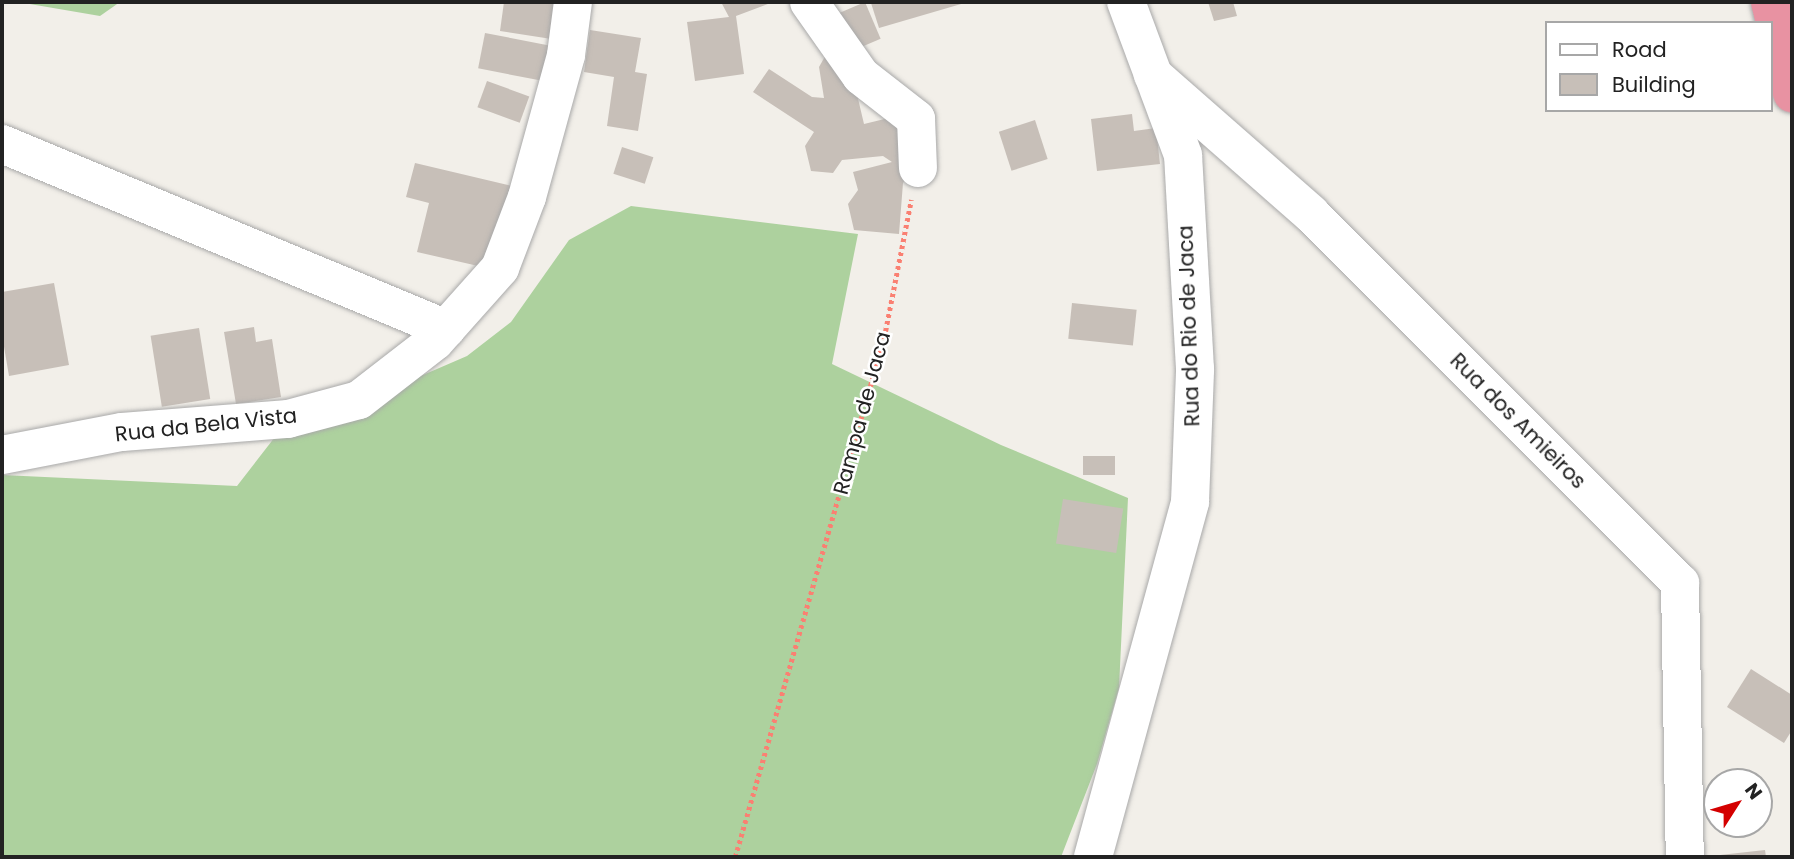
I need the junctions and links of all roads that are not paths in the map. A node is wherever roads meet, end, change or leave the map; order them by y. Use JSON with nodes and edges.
{"nodes":[{"id":1,"x":572,"y":2,"type":"edge"},
{"id":2,"x":809,"y":2,"type":"edge"},
{"id":3,"x":1126,"y":2,"type":"edge"},
{"id":4,"x":1770,"y":2,"type":"edge"},
{"id":5,"x":1153,"y":75,"type":"junction"},
{"id":6,"x":1792,"y":93,"type":"edge"},
{"id":7,"x":2,"y":144,"type":"edge"},
{"id":8,"x":918,"y":168,"type":"road end"},
{"id":9,"x":446,"y":329,"type":"junction"},
{"id":10,"x":2,"y":455,"type":"edge"},
{"id":11,"x":1093,"y":857,"type":"edge"},
{"id":12,"x":1685,"y":857,"type":"edge"}],
"edges":[{"from":1,"to":9,"type":"street","name":"Rua da Bela Vista"},
{"from":2,"to":8,"type":"street"},
{"from":3,"to":5,"type":"street","name":"Rua do Rio de Jaca"},
{"from":4,"to":6,"type":"highway"},
{"from":5,"to":11,"type":"street","name":"Rua do Rio de Jaca"},
{"from":5,"to":12,"type":"street","name":"Rua dos Amieiros"},
{"from":7,"to":9,"type":"street"},
{"from":9,"to":10,"type":"street","name":"Rua da Bela Vista"}]}
